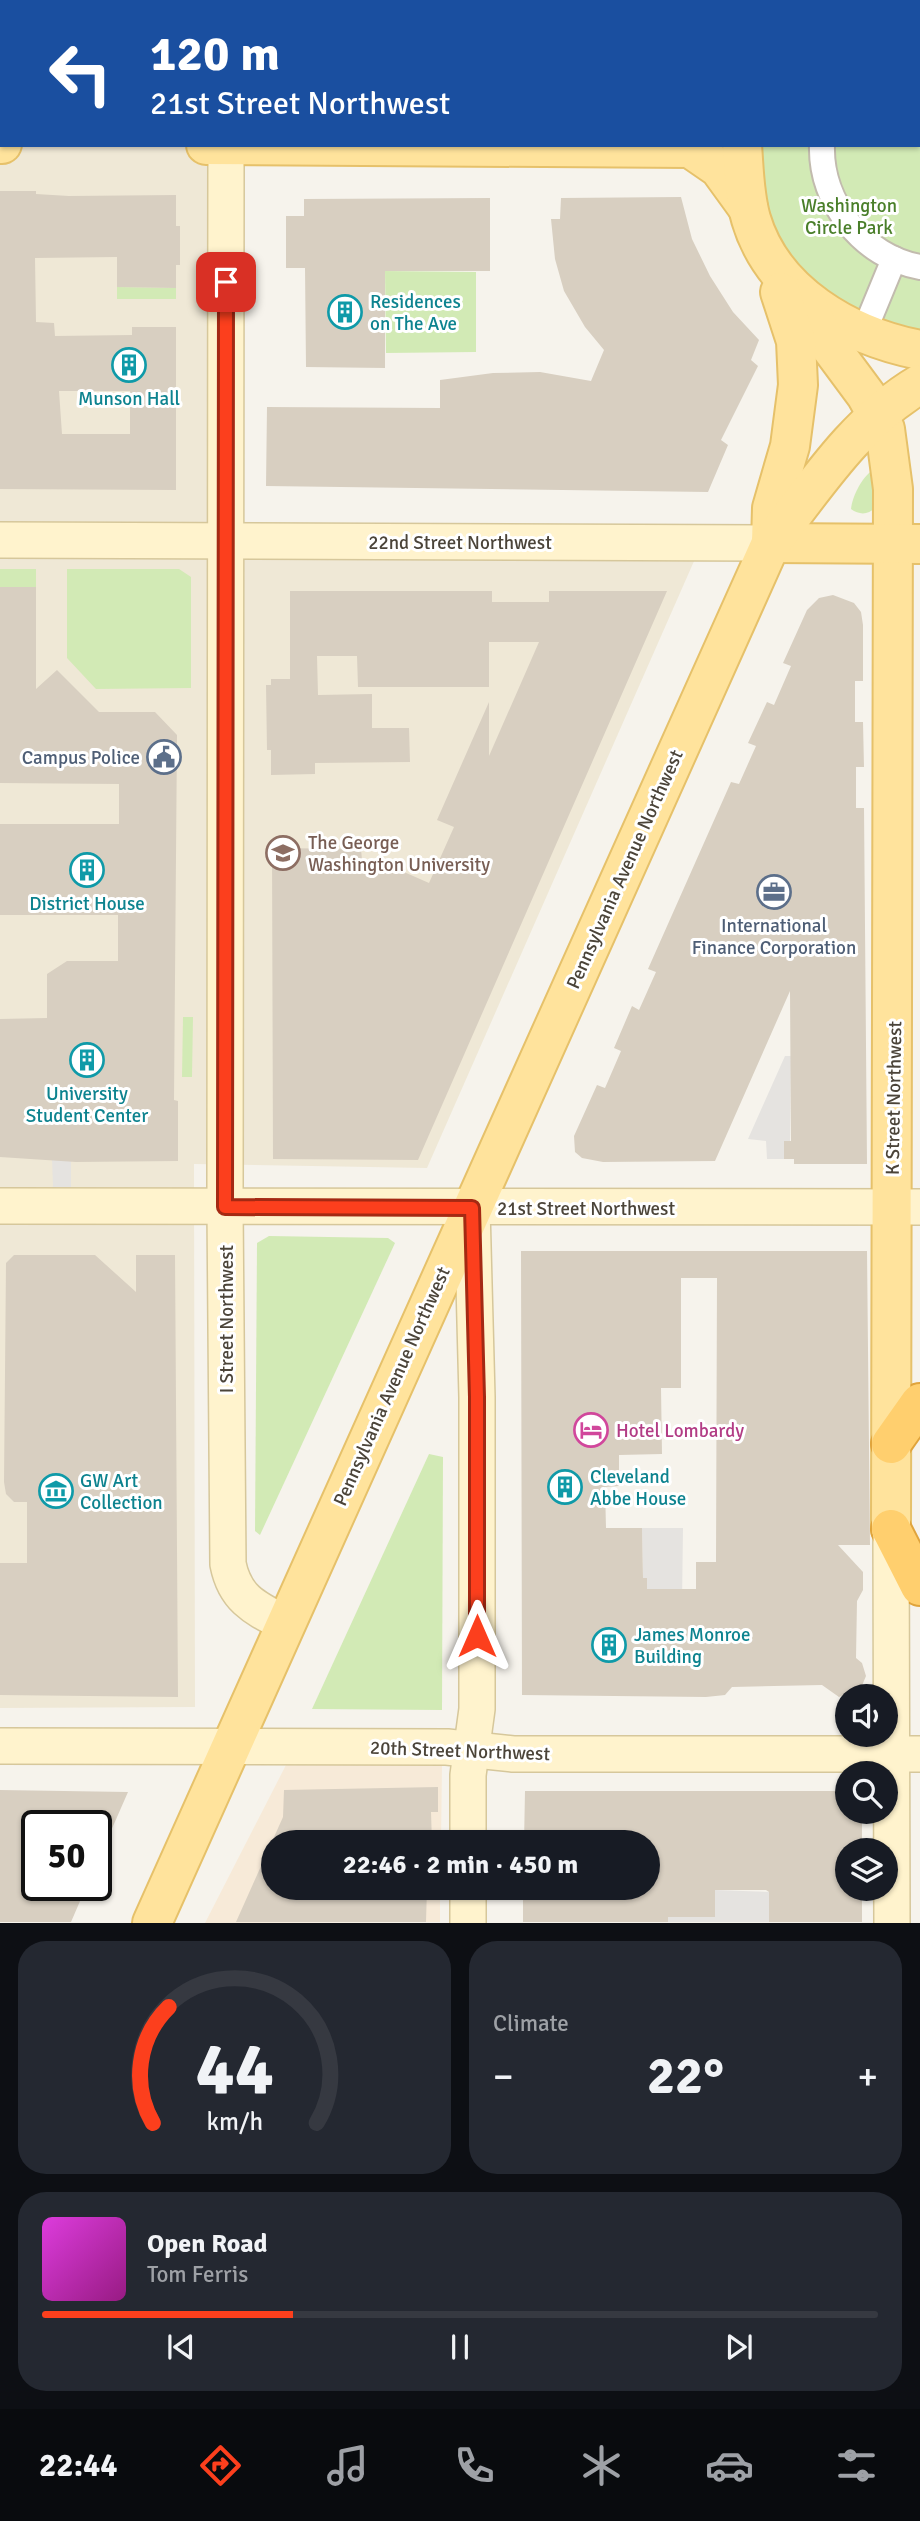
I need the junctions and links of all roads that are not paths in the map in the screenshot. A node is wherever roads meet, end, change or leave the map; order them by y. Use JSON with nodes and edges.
{"nodes":[{"id":1,"x":216,"y":147,"type":"edge"},
{"id":2,"x":691,"y":147,"type":"edge"},
{"id":3,"x":742,"y":147,"type":"edge"},
{"id":4,"x":822,"y":147,"type":"edge"},
{"id":5,"x":748,"y":208,"type":"junction"},
{"id":6,"x":894,"y":259,"type":"junction"},
{"id":7,"x":773,"y":267,"type":"junction"},
{"id":8,"x":920,"y":267,"type":"edge"},
{"id":9,"x":803,"y":298,"type":"junction"},
{"id":10,"x":868,"y":322,"type":"dead end"},
{"id":11,"x":920,"y":350,"type":"edge"},
{"id":12,"x":920,"y":384,"type":"edge"},
{"id":13,"x":877,"y":413,"type":"junction"},
{"id":14,"x":0,"y":540,"type":"edge"},
{"id":15,"x":225,"y":540,"type":"junction"},
{"id":16,"x":771,"y":543,"type":"junction"},
{"id":17,"x":907,"y":544,"type":"edge"},
{"id":18,"x":920,"y":591,"type":"edge"},
{"id":19,"x":893,"y":620,"type":"junction"},
{"id":20,"x":0,"y":1206,"type":"edge"},
{"id":21,"x":225,"y":1207,"type":"junction"},
{"id":22,"x":906,"y":1207,"type":"edge"},
{"id":23,"x":472,"y":1208,"type":"junction"},
{"id":24,"x":920,"y":1403,"type":"edge"},
{"id":25,"x":891,"y":1444,"type":"junction"},
{"id":26,"x":891,"y":1529,"type":"junction"},
{"id":27,"x":920,"y":1586,"type":"edge"},
{"id":28,"x":284,"y":1623,"type":"junction"},
{"id":29,"x":0,"y":1746,"type":"edge"},
{"id":30,"x":230,"y":1746,"type":"junction"},
{"id":31,"x":472,"y":1750,"type":"junction"},
{"id":32,"x":906,"y":1754,"type":"edge"},
{"id":33,"x":468,"y":1830,"type":"edge"},
{"id":34,"x":468,"y":1900,"type":"edge"},
{"id":35,"x":152,"y":1923,"type":"edge"},
{"id":36,"x":468,"y":1923,"type":"edge"},
{"id":37,"x":892,"y":1923,"type":"edge"}],
"edges":[{"from":1,"to":15,"type":"street","name":"I Street Northwest"},
{"from":2,"to":5,"type":"main road"},
{"from":3,"to":5,"type":"main road"},
{"from":4,"to":6,"type":"street"},
{"from":5,"to":7,"type":"main road","name":"Pennsylvania Avenue Northwest"},
{"from":6,"to":8,"type":"street"},
{"from":6,"to":10,"type":"street"},
{"from":7,"to":9,"type":"main road"},
{"from":7,"to":16,"type":"main road","name":"Pennsylvania Avenue Northwest"},
{"from":9,"to":11,"type":"main road"},
{"from":9,"to":13,"type":"main road","name":"K Street Northwest"},
{"from":12,"to":13,"type":"main road","name":"Pennsylvania Avenue Northwest"},
{"from":13,"to":16,"type":"main road","name":"Pennsylvania Avenue Northwest"},
{"from":13,"to":17,"type":"main road","name":"K Street Northwest"},
{"from":14,"to":15,"type":"street","name":"22nd Street Northwest"},
{"from":15,"to":16,"type":"street","name":"22nd Street Northwest"},
{"from":15,"to":21,"type":"street","name":"I Street Northwest"},
{"from":16,"to":17,"type":"main road","name":"22nd Street Northwest"},
{"from":16,"to":23,"type":"main road","name":"Pennsylvania Avenue Northwest"},
{"from":17,"to":19,"type":"main road","name":"K Street Northwest"},
{"from":18,"to":19,"type":"main road"},
{"from":19,"to":22,"type":"main road","name":"K Street Northwest"},
{"from":20,"to":21,"type":"street","name":"21st Street Northwest"},
{"from":21,"to":23,"type":"street","name":"21st Street Northwest"},
{"from":21,"to":28,"type":"street","name":"I Street Northwest"},
{"from":22,"to":23,"type":"street","name":"21st Street Northwest"},
{"from":22,"to":25,"type":"main road","name":"K Street Northwest"},
{"from":23,"to":28,"type":"main road","name":"Pennsylvania Avenue Northwest"},
{"from":23,"to":31,"type":"street"},
{"from":24,"to":25,"type":"highway"},
{"from":25,"to":26,"type":"main road","name":"K Street Northwest"},
{"from":26,"to":27,"type":"highway"},
{"from":26,"to":32,"type":"street","name":"K Street Northwest"},
{"from":28,"to":30,"type":"main road","name":"Pennsylvania Avenue Northwest"},
{"from":29,"to":30,"type":"street","name":"20th Street Northwest"},
{"from":30,"to":31,"type":"street","name":"20th Street Northwest"},
{"from":30,"to":35,"type":"main road","name":"Pennsylvania Avenue Northwest"},
{"from":31,"to":32,"type":"street","name":"20th Street Northwest"},
{"from":31,"to":33,"type":"street"},
{"from":32,"to":37,"type":"street","name":"K Street Northwest"},
{"from":34,"to":36,"type":"street"}]}
